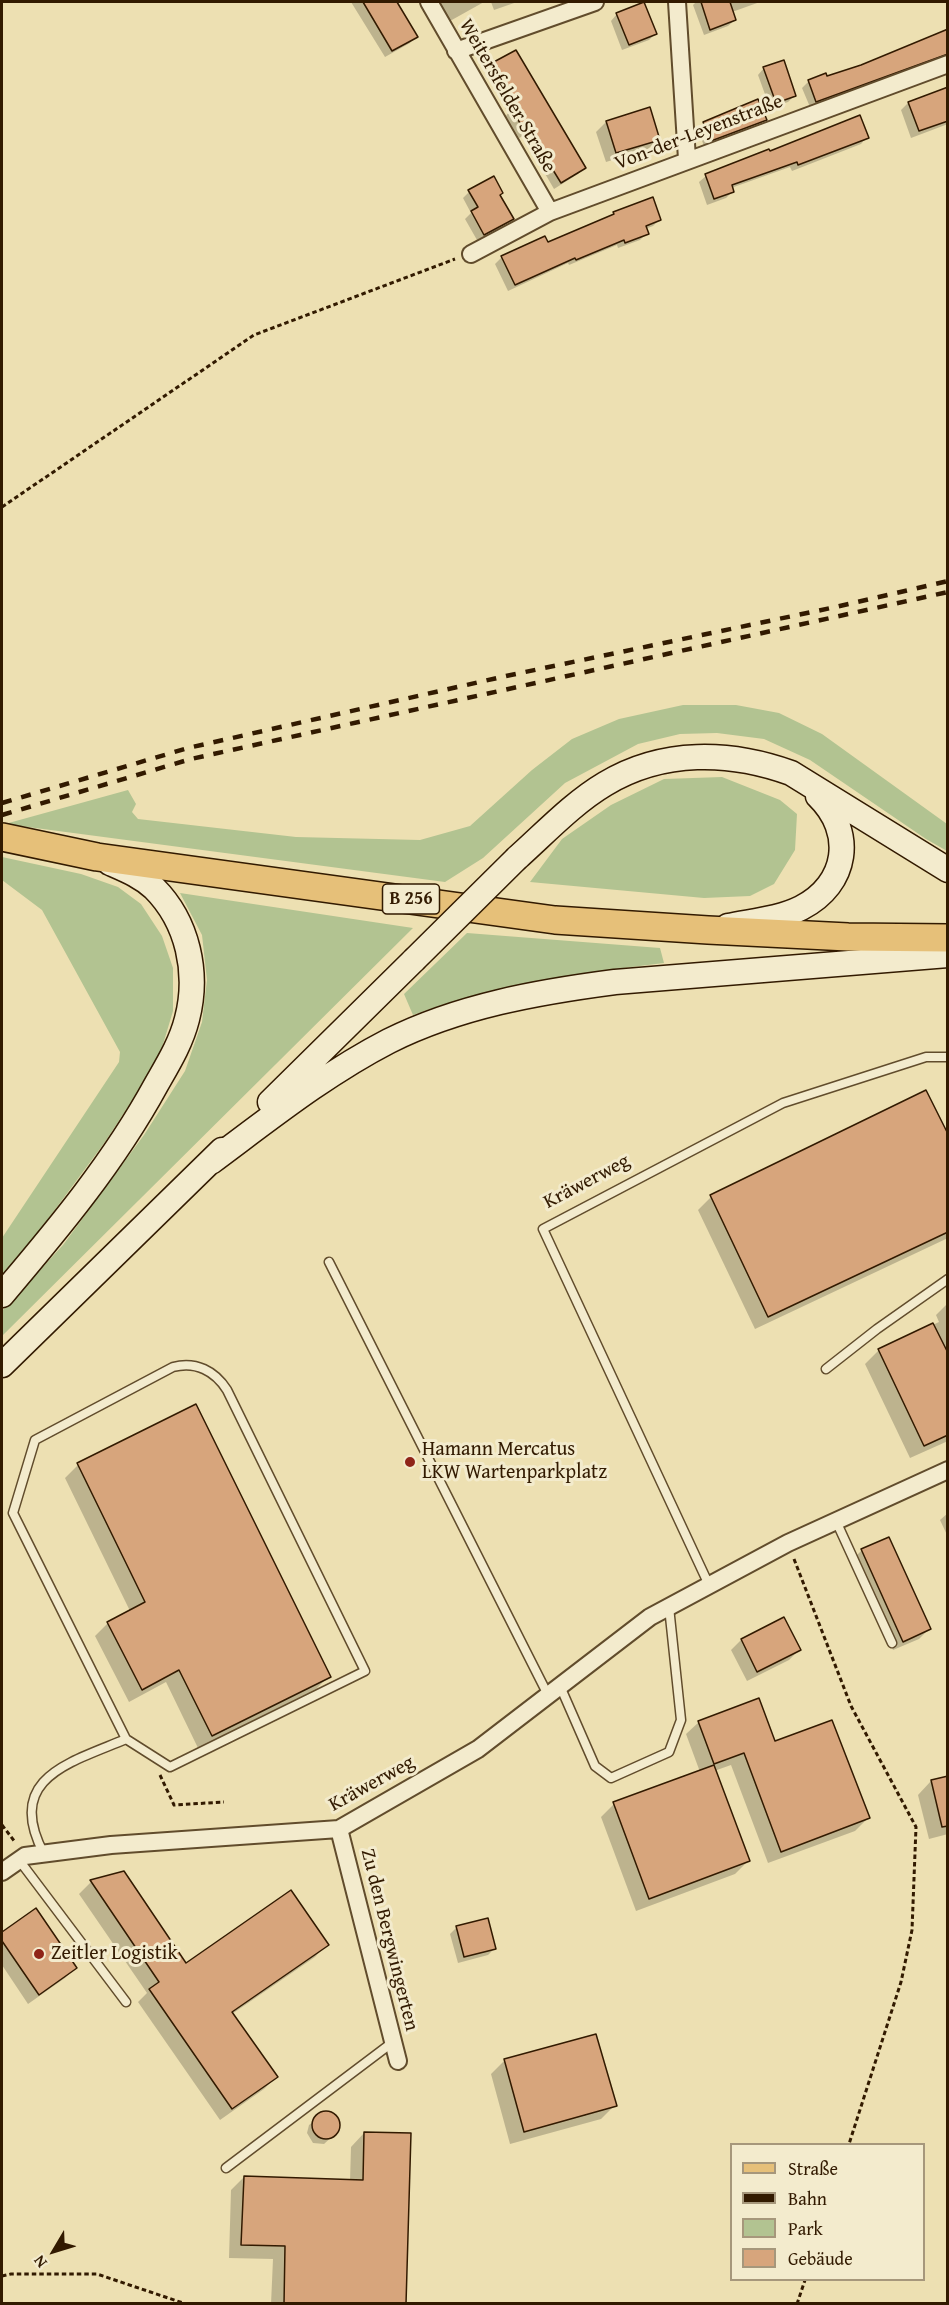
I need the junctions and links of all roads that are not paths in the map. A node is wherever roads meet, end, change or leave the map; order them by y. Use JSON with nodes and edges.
{"nodes":[{"id":1,"x":429,"y":2,"type":"edge"},
{"id":2,"x":595,"y":2,"type":"edge"},
{"id":3,"x":677,"y":2,"type":"edge"},
{"id":4,"x":456,"y":51,"type":"junction"},
{"id":5,"x":948,"y":64,"type":"edge"},
{"id":6,"x":687,"y":159,"type":"junction"},
{"id":7,"x":550,"y":212,"type":"junction"},
{"id":8,"x":471,"y":254,"type":"road end"},
{"id":9,"x":791,"y":773,"type":"junction"},
{"id":10,"x":2,"y":837,"type":"edge"},
{"id":11,"x":97,"y":856,"type":"junction"},
{"id":12,"x":948,"y":870,"type":"edge"},
{"id":13,"x":708,"y":930,"type":"junction"},
{"id":14,"x":948,"y":938,"type":"edge"},
{"id":15,"x":948,"y":956,"type":"edge"},
{"id":16,"x":948,"y":1057,"type":"edge"},
{"id":17,"x":211,"y":1162,"type":"junction"},
{"id":18,"x":328,"y":1262,"type":"dead end"},
{"id":19,"x":948,"y":1279,"type":"edge"},
{"id":20,"x":2,"y":1295,"type":"edge"},
{"id":21,"x":2,"y":1365,"type":"edge"},
{"id":22,"x":826,"y":1369,"type":"dead end"},
{"id":23,"x":948,"y":1470,"type":"edge"},
{"id":24,"x":836,"y":1521,"type":"junction"},
{"id":25,"x":709,"y":1585,"type":"junction"},
{"id":26,"x":669,"y":1607,"type":"junction"},
{"id":27,"x":892,"y":1643,"type":"dead end"},
{"id":28,"x":554,"y":1691,"type":"junction"},
{"id":29,"x":126,"y":1739,"type":"junction"},
{"id":30,"x":339,"y":1830,"type":"junction"},
{"id":31,"x":44,"y":1854,"type":"junction"},
{"id":32,"x":22,"y":1858,"type":"junction"},
{"id":33,"x":2,"y":1872,"type":"edge"},
{"id":34,"x":126,"y":2002,"type":"dead end"},
{"id":35,"x":393,"y":2042,"type":"junction"},
{"id":36,"x":398,"y":2061,"type":"dead end"},
{"id":37,"x":226,"y":2168,"type":"dead end"}],
"edges":[{"from":1,"to":4,"type":"street","name":"Weitersfelder Straße"},
{"from":2,"to":4,"type":"street"},
{"from":3,"to":6,"type":"street"},
{"from":4,"to":7,"type":"street","name":"Weitersfelder Straße"},
{"from":5,"to":6,"type":"street","name":"Von-der-Leyenstraße"},
{"from":6,"to":7,"type":"street","name":"Von-der-Leyenstraße"},
{"from":7,"to":8,"type":"street","name":"Von-der-Leyenstraße"},
{"from":9,"to":12,"type":"main road"},
{"from":9,"to":13,"type":"main road"},
{"from":9,"to":17,"type":"main road","bridge":true},
{"from":10,"to":11,"type":"main road","number":"B 256"},
{"from":11,"to":13,"type":"main road","number":"B 256"},
{"from":11,"to":20,"type":"main road"},
{"from":13,"to":14,"type":"main road","number":"B 256"},
{"from":15,"to":17,"type":"main road"},
{"from":16,"to":25,"type":"lane","name":"Kräwerweg"},
{"from":17,"to":21,"type":"main road"},
{"from":18,"to":28,"type":"lane"},
{"from":19,"to":22,"type":"lane"},
{"from":23,"to":24,"type":"street","name":"Kräwerweg"},
{"from":24,"to":25,"type":"street","name":"Kräwerweg"},
{"from":24,"to":27,"type":"lane"},
{"from":25,"to":26,"type":"street","name":"Kräwerweg"},
{"from":26,"to":28,"type":"street","name":"Kräwerweg"},
{"from":26,"to":28,"type":"lane"},
{"from":28,"to":30,"type":"street","name":"Kräwerweg"},
{"from":29,"to":29,"type":"lane"},
{"from":29,"to":31,"type":"lane"},
{"from":30,"to":31,"type":"street","name":"Kräwerweg"},
{"from":30,"to":35,"type":"street","name":"Zu den Bergwingerten"},
{"from":31,"to":32,"type":"street","name":"Kräwerweg"},
{"from":32,"to":33,"type":"street","name":"Kräwerweg"},
{"from":32,"to":34,"type":"lane"},
{"from":35,"to":36,"type":"street","name":"Zu den Bergwingerten"},
{"from":35,"to":37,"type":"lane"}]}
